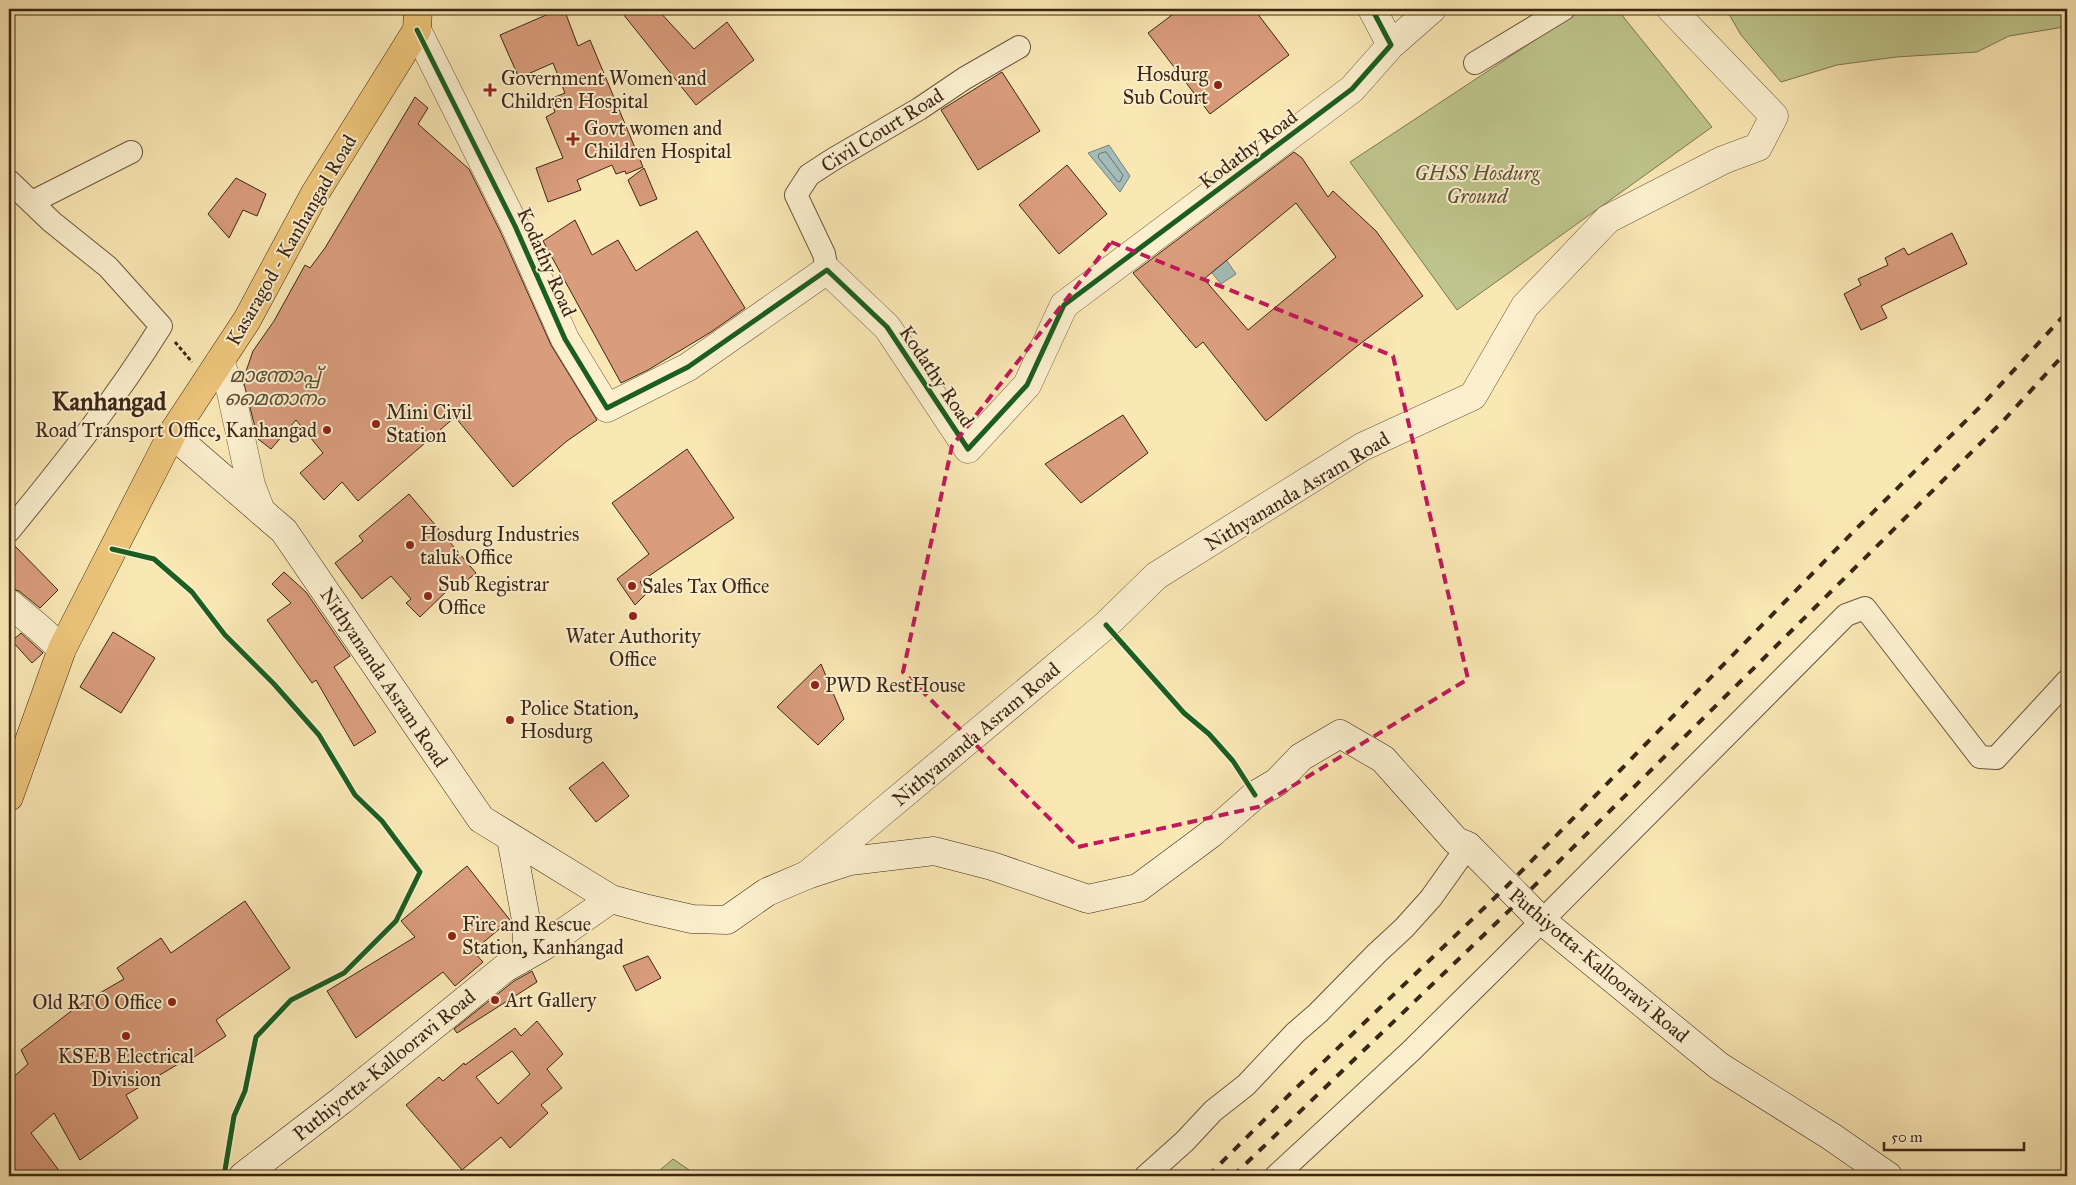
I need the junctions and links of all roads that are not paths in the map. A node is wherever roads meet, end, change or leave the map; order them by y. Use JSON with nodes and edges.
{"nodes":[{"id":1,"x":1372,"y":9,"type":"edge"},
{"id":2,"x":1432,"y":9,"type":"edge"},
{"id":3,"x":1564,"y":9,"type":"edge"},
{"id":4,"x":1671,"y":9,"type":"edge"},
{"id":5,"x":417,"y":19,"type":"edge"},
{"id":6,"x":1392,"y":45,"type":"junction"},
{"id":7,"x":1019,"y":47,"type":"dead end"},
{"id":8,"x":1475,"y":63,"type":"dead end"},
{"id":9,"x":131,"y":152,"type":"dead end"},
{"id":10,"x":9,"y":181,"type":"edge"},
{"id":11,"x":32,"y":202,"type":"junction"},
{"id":12,"x":827,"y":270,"type":"junction"},
{"id":13,"x":214,"y":370,"type":"junction"},
{"id":14,"x":172,"y":434,"type":"junction"},
{"id":15,"x":261,"y":511,"type":"junction"},
{"id":16,"x":9,"y":531,"type":"edge"},
{"id":17,"x":9,"y":603,"type":"edge"},
{"id":18,"x":62,"y":649,"type":"junction"},
{"id":19,"x":2067,"y":681,"type":"edge"},
{"id":20,"x":9,"y":797,"type":"edge"},
{"id":21,"x":512,"y":838,"type":"junction"},
{"id":22,"x":1468,"y":846,"type":"junction"},
{"id":23,"x":807,"y":875,"type":"junction"},
{"id":24,"x":611,"y":899,"type":"junction"},
{"id":25,"x":1541,"y":920,"type":"junction"},
{"id":26,"x":518,"y":961,"type":"junction"},
{"id":27,"x":243,"y":1176,"type":"edge"},
{"id":28,"x":1146,"y":1176,"type":"edge"},
{"id":29,"x":1276,"y":1176,"type":"edge"},
{"id":30,"x":1888,"y":1176,"type":"edge"}],
"edges":[{"from":1,"to":6,"type":"street"},
{"from":2,"to":6,"type":"street"},
{"from":3,"to":8,"type":"street"},
{"from":4,"to":23,"type":"street","name":"Nithyananda Asram Road"},
{"from":5,"to":12,"type":"street","name":"Kodathy Road"},
{"from":5,"to":13,"type":"main road","name":"Kasaragod - Kanhangad Road"},
{"from":6,"to":12,"type":"street","name":"Kodathy Road"},
{"from":7,"to":12,"type":"street","name":"Civil Court Road"},
{"from":9,"to":11,"type":"street"},
{"from":10,"to":11,"type":"street"},
{"from":11,"to":16,"type":"street"},
{"from":13,"to":14,"type":"main road","name":"Kasaragod - Kanhangad Road"},
{"from":13,"to":15,"type":"street"},
{"from":14,"to":15,"type":"street","name":"Nithyananda Asram Road"},
{"from":14,"to":18,"type":"main road","name":"Kasaragod - Kanhangad Road"},
{"from":15,"to":21,"type":"street","name":"Nithyananda Asram Road"},
{"from":17,"to":18,"type":"street"},
{"from":18,"to":20,"type":"main road","name":"Kasaragod - Kanhangad Road"},
{"from":19,"to":25,"type":"street"},
{"from":21,"to":24,"type":"street","name":"Nithyananda Asram Road"},
{"from":21,"to":26,"type":"street"},
{"from":22,"to":23,"type":"street","name":"Puthiyotta-Kallooravi Road"},
{"from":22,"to":25,"type":"street","name":"Puthiyotta-Kallooravi Road"},
{"from":22,"to":28,"type":"street"},
{"from":23,"to":24,"type":"street","name":"Puthiyotta-Kallooravi Road"},
{"from":24,"to":26,"type":"street","name":"Puthiyotta-Kallooravi Road"},
{"from":25,"to":29,"type":"street"},
{"from":25,"to":30,"type":"street","name":"Puthiyotta-Kallooravi Road"},
{"from":26,"to":27,"type":"street","name":"Puthiyotta-Kallooravi Road"}]}
